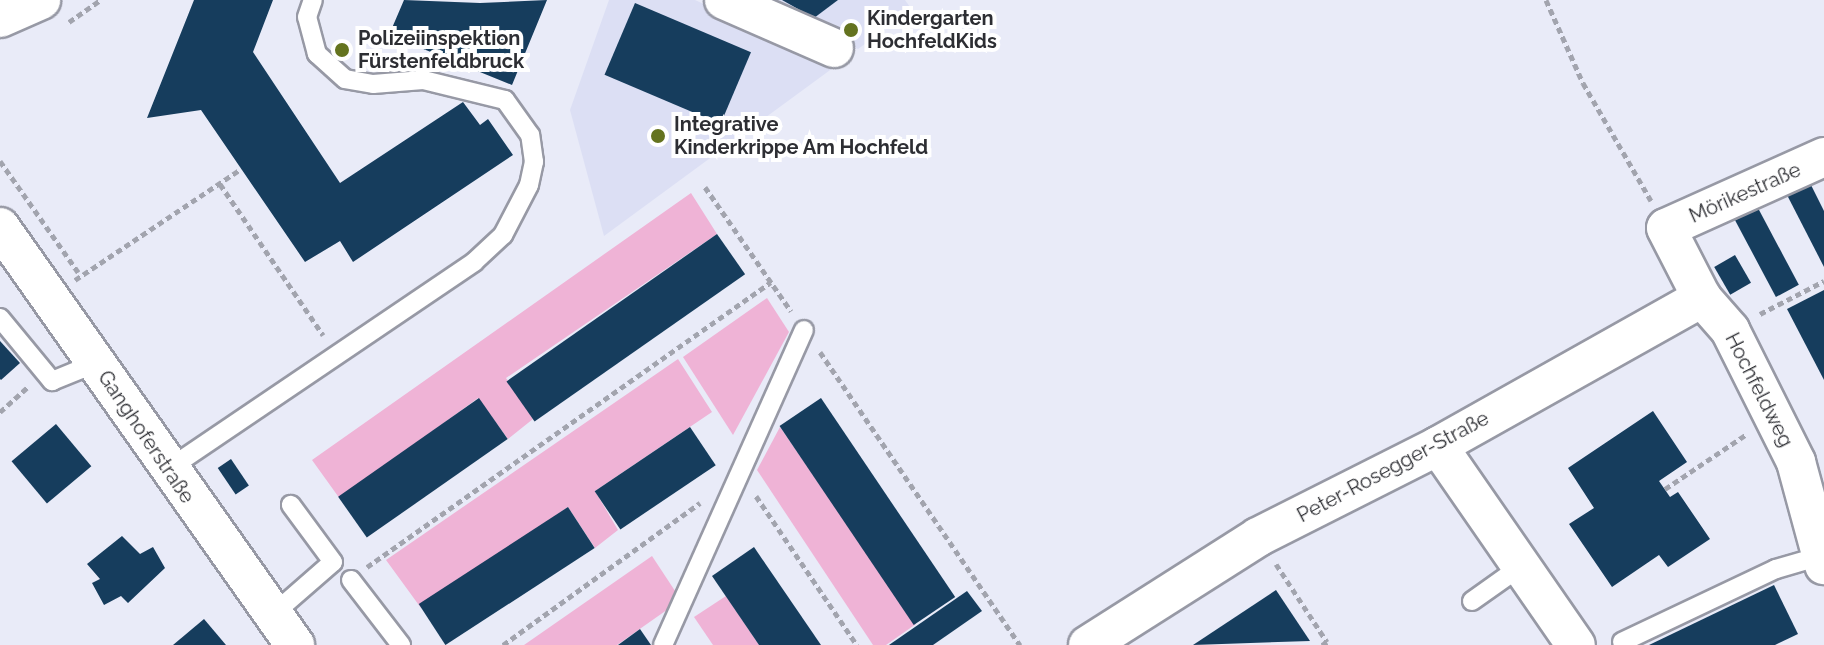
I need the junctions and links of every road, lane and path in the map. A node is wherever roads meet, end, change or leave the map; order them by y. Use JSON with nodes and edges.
{"nodes":[{"id":1,"x":41,"y":0,"type":"edge"},
{"id":2,"x":313,"y":0,"type":"edge"},
{"id":3,"x":724,"y":0,"type":"edge"},
{"id":4,"x":1546,"y":0,"type":"edge"},
{"id":5,"x":0,"y":18,"type":"edge"},
{"id":6,"x":834,"y":48,"type":"dead end"},
{"id":7,"x":1824,"y":157,"type":"edge"},
{"id":8,"x":241,"y":169,"type":"dead end"},
{"id":9,"x":220,"y":184,"type":"junction"},
{"id":10,"x":705,"y":187,"type":"dead end"},
{"id":11,"x":0,"y":227,"type":"edge"},
{"id":12,"x":1666,"y":228,"type":"junction"},
{"id":13,"x":1824,"y":281,"type":"edge"},
{"id":14,"x":771,"y":282,"type":"junction"},
{"id":15,"x":50,"y":295,"type":"junction"},
{"id":16,"x":1702,"y":298,"type":"junction"},
{"id":17,"x":0,"y":318,"type":"edge"},
{"id":18,"x":804,"y":330,"type":"junction"},
{"id":19,"x":1730,"y":330,"type":"junction"},
{"id":20,"x":339,"y":357,"type":"junction"},
{"id":21,"x":96,"y":363,"type":"junction"},
{"id":22,"x":45,"y":372,"type":"junction"},
{"id":23,"x":0,"y":412,"type":"edge"},
{"id":24,"x":1774,"y":415,"type":"junction"},
{"id":25,"x":1438,"y":446,"type":"junction"},
{"id":26,"x":167,"y":470,"type":"junction"},
{"id":27,"x":741,"y":474,"type":"junction"},
{"id":28,"x":1665,"y":489,"type":"dead end"},
{"id":29,"x":291,"y":505,"type":"dead end"},
{"id":30,"x":1258,"y":537,"type":"junction"},
{"id":31,"x":1823,"y":560,"type":"edge"},
{"id":32,"x":1520,"y":567,"type":"junction"},
{"id":33,"x":351,"y":580,"type":"joint"},
{"id":34,"x":1472,"y":601,"type":"dead end"},
{"id":35,"x":271,"y":616,"type":"junction"},
{"id":36,"x":1622,"y":642,"type":"dead end"},
{"id":37,"x":295,"y":645,"type":"edge"},
{"id":38,"x":401,"y":645,"type":"edge"},
{"id":39,"x":503,"y":645,"type":"edge"},
{"id":40,"x":663,"y":645,"type":"edge"},
{"id":41,"x":857,"y":645,"type":"edge"},
{"id":42,"x":1020,"y":645,"type":"edge"},
{"id":43,"x":1088,"y":645,"type":"edge"},
{"id":44,"x":1322,"y":645,"type":"edge"},
{"id":45,"x":1576,"y":645,"type":"edge"}],
"edges":[{"from":1,"to":5,"type":"street"},
{"from":2,"to":20,"type":"lane"},
{"from":3,"to":6,"type":"street"},
{"from":4,"to":12,"type":"path"},
{"from":7,"to":12,"type":"street","name":"Mörikestraße"},
{"from":8,"to":9,"type":"path"},
{"from":9,"to":15,"type":"path"},
{"from":9,"to":20,"type":"path"},
{"from":10,"to":14,"type":"path"},
{"from":11,"to":15,"type":"street","name":"Ganghoferstraße"},
{"from":12,"to":16,"type":"street","name":"Hochfeldweg"},
{"from":13,"to":19,"type":"path"},
{"from":14,"to":18,"type":"path"},
{"from":14,"to":33,"type":"path"},
{"from":15,"to":21,"type":"street","name":"Ganghoferstraße"},
{"from":16,"to":19,"type":"street","name":"Hochfeldweg"},
{"from":16,"to":25,"type":"street","name":"Peter-Rosegger-Straße"},
{"from":17,"to":22,"type":"lane"},
{"from":18,"to":27,"type":"lane"},
{"from":18,"to":42,"type":"path"},
{"from":19,"to":24,"type":"street","name":"Hochfeldweg"},
{"from":20,"to":26,"type":"lane"},
{"from":21,"to":22,"type":"lane"},
{"from":21,"to":26,"type":"street","name":"Ganghoferstraße"},
{"from":22,"to":23,"type":"path"},
{"from":24,"to":28,"type":"path"},
{"from":24,"to":31,"type":"street","name":"Hochfeldweg"},
{"from":25,"to":30,"type":"street","name":"Peter-Rosegger-Straße"},
{"from":25,"to":32,"type":"street"},
{"from":26,"to":35,"type":"street","name":"Ganghoferstraße"},
{"from":27,"to":39,"type":"path"},
{"from":27,"to":40,"type":"lane"},
{"from":27,"to":41,"type":"path"},
{"from":29,"to":35,"type":"lane"},
{"from":30,"to":43,"type":"street","name":"Peter-Rosegger-Straße"},
{"from":30,"to":44,"type":"path"},
{"from":31,"to":36,"type":"lane"},
{"from":32,"to":34,"type":"lane"},
{"from":32,"to":45,"type":"street"},
{"from":33,"to":38,"type":"lane"},
{"from":35,"to":37,"type":"street","name":"Ganghoferstraße"}]}
